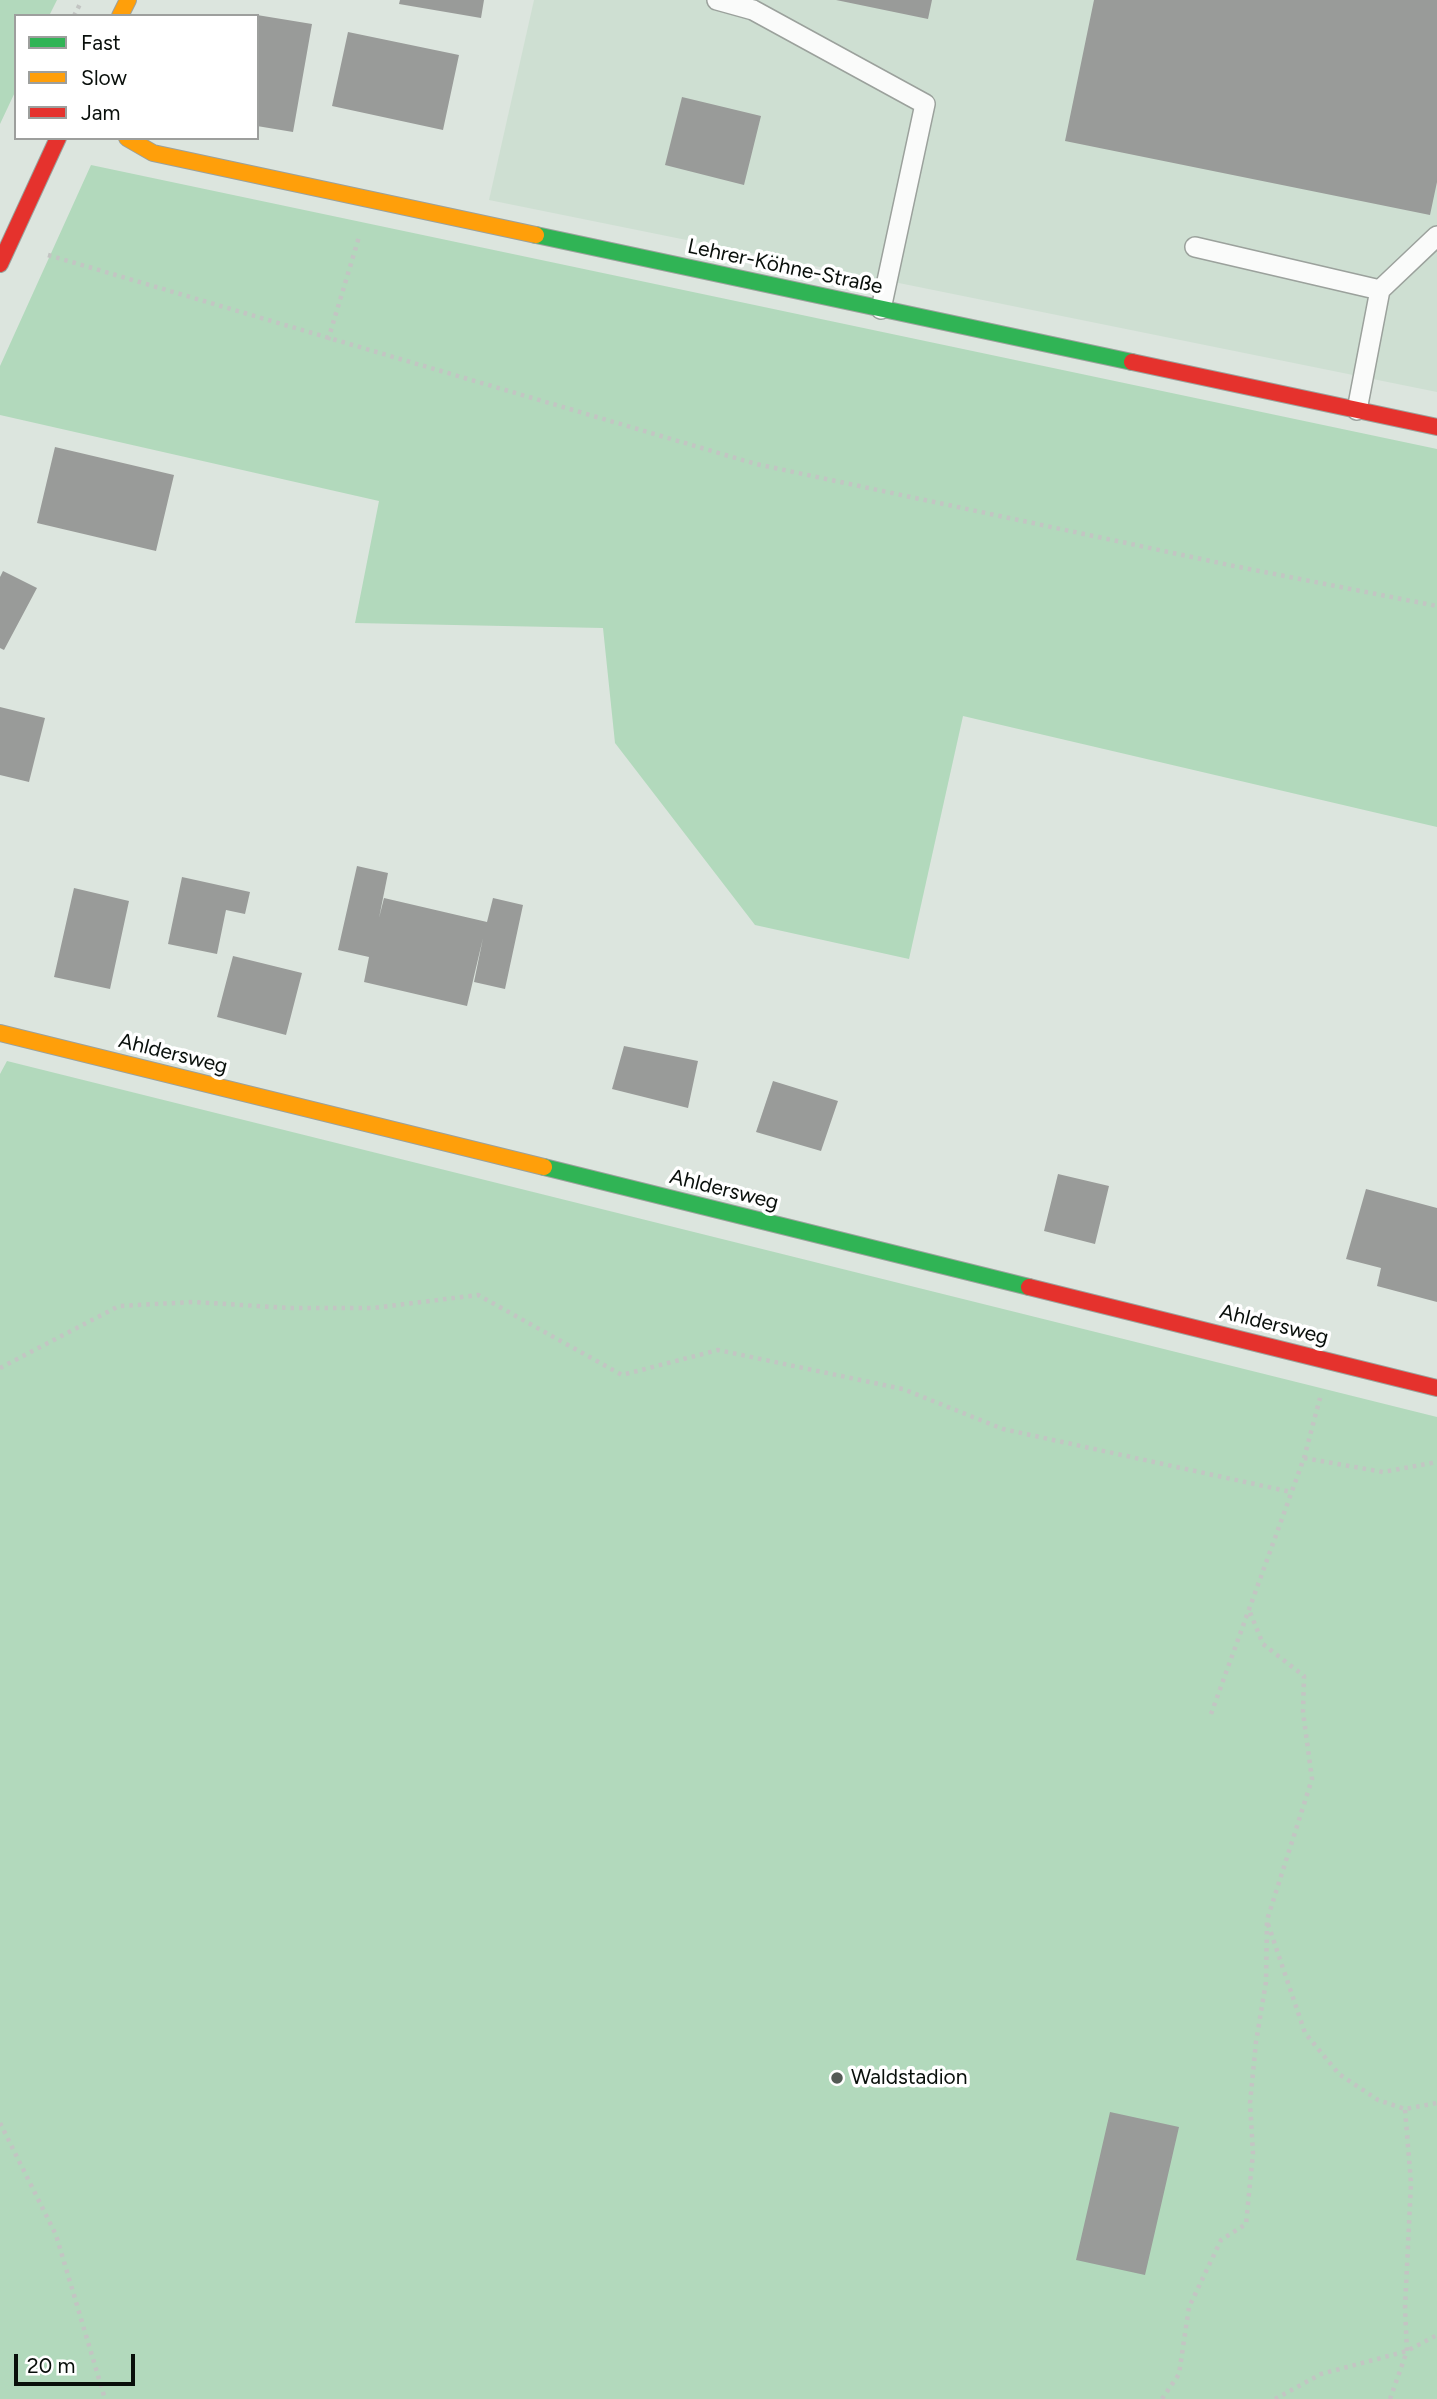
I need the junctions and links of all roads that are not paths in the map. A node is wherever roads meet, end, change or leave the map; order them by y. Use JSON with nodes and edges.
{"nodes":[{"id":1,"x":717,"y":0,"type":"edge"},
{"id":2,"x":57,"y":140,"type":"edge"},
{"id":3,"x":130,"y":140,"type":"edge"},
{"id":4,"x":1437,"y":236,"type":"edge"},
{"id":5,"x":1195,"y":247,"type":"dead end"},
{"id":6,"x":0,"y":264,"type":"edge"},
{"id":7,"x":1380,"y":290,"type":"junction"},
{"id":8,"x":881,"y":309,"type":"junction"},
{"id":9,"x":1357,"y":410,"type":"junction"},
{"id":10,"x":1437,"y":427,"type":"edge"},
{"id":11,"x":0,"y":1033,"type":"edge"},
{"id":12,"x":1437,"y":1388,"type":"edge"}],
"edges":[{"from":1,"to":8,"type":"lane"},
{"from":2,"to":6,"type":"street"},
{"from":3,"to":8,"type":"street","name":"Lehrer-Köhne-Straße"},
{"from":4,"to":7,"type":"lane"},
{"from":5,"to":7,"type":"lane"},
{"from":7,"to":9,"type":"lane"},
{"from":8,"to":9,"type":"street","name":"Lehrer-Köhne-Straße"},
{"from":9,"to":10,"type":"street","name":"Lehrer-Köhne-Straße"},
{"from":11,"to":12,"type":"street","name":"Ahldersweg"}]}
